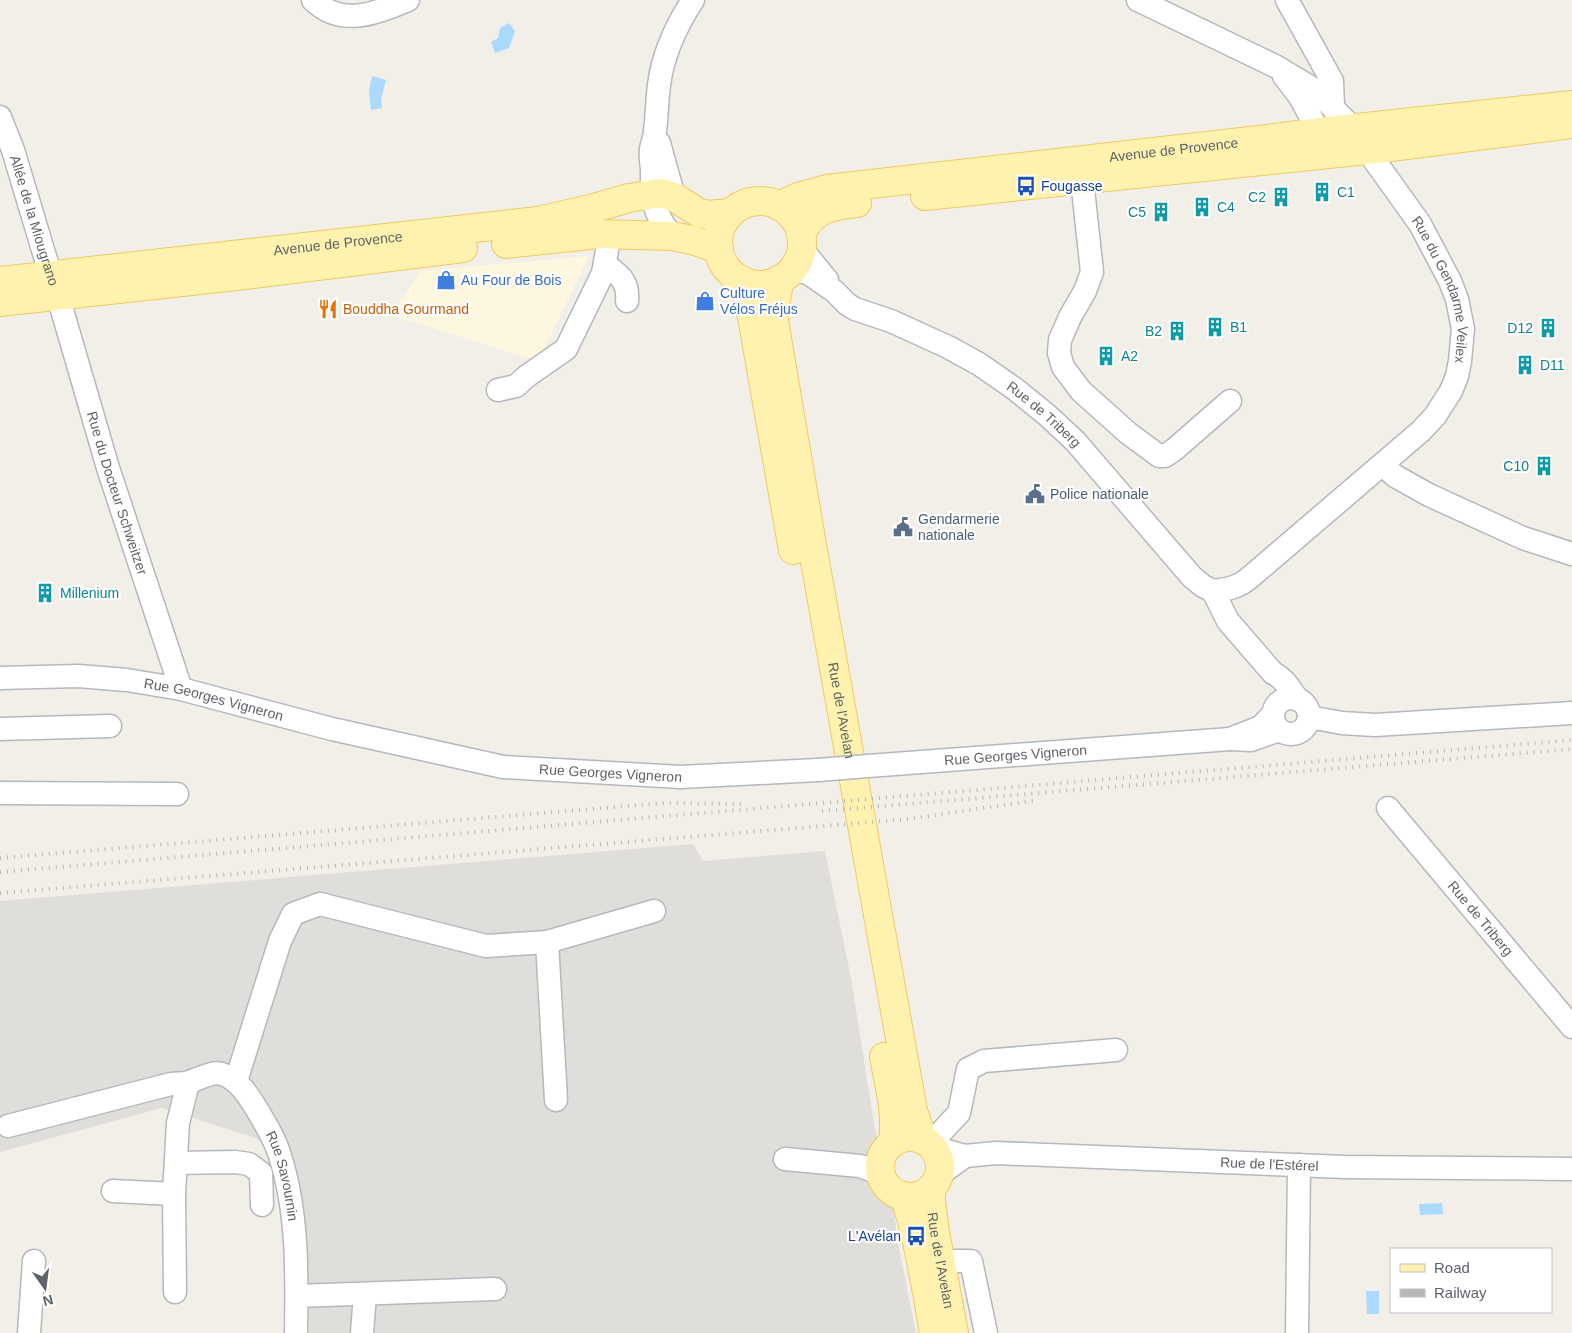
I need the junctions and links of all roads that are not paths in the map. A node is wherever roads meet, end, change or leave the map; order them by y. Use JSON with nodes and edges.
{"nodes":[{"id":1,"x":313,"y":0,"type":"edge"},
{"id":2,"x":408,"y":0,"type":"edge"},
{"id":3,"x":692,"y":0,"type":"edge"},
{"id":4,"x":1138,"y":0,"type":"edge"},
{"id":5,"x":1287,"y":0,"type":"edge"},
{"id":6,"x":1275,"y":66,"type":"junction"},
{"id":7,"x":1572,"y":105,"type":"edge"},
{"id":8,"x":1333,"y":107,"type":"junction"},
{"id":9,"x":0,"y":117,"type":"edge"},
{"id":10,"x":1572,"y":124,"type":"edge"},
{"id":11,"x":655,"y":132,"type":"junction"},
{"id":12,"x":1361,"y":139,"type":"junction"},
{"id":13,"x":1325,"y":143,"type":"junction"},
{"id":14,"x":1082,"y":180,"type":"junction"},
{"id":15,"x":652,"y":196,"type":"junction"},
{"id":16,"x":779,"y":206,"type":"junction"},
{"id":17,"x":730,"y":213,"type":"junction"},
{"id":18,"x":610,"y":234,"type":"junction"},
{"id":19,"x":672,"y":236,"type":"junction"},
{"id":20,"x":719,"y":249,"type":"junction"},
{"id":21,"x":793,"y":258,"type":"junction"},
{"id":22,"x":605,"y":264,"type":"junction"},
{"id":23,"x":742,"y":280,"type":"junction"},
{"id":24,"x":0,"y":281,"type":"edge"},
{"id":25,"x":54,"y":285,"type":"junction"},
{"id":26,"x":628,"y":301,"type":"dead end"},
{"id":27,"x":0,"y":302,"type":"edge"},
{"id":28,"x":498,"y":390,"type":"dead end"},
{"id":29,"x":1230,"y":401,"type":"dead end"},
{"id":30,"x":1383,"y":465,"type":"junction"},
{"id":31,"x":1572,"y":554,"type":"edge"},
{"id":32,"x":1239,"y":586,"type":"junction"},
{"id":33,"x":1213,"y":591,"type":"junction"},
{"id":34,"x":1236,"y":630,"type":"junction"},
{"id":35,"x":0,"y":678,"type":"edge"},
{"id":36,"x":181,"y":689,"type":"junction"},
{"id":37,"x":1287,"y":713,"type":"junction"},
{"id":38,"x":1572,"y":713,"type":"edge"},
{"id":39,"x":110,"y":726,"type":"dead end"},
{"id":40,"x":0,"y":728,"type":"edge"},
{"id":41,"x":0,"y":793,"type":"edge"},
{"id":42,"x":177,"y":794,"type":"dead end"},
{"id":43,"x":1388,"y":808,"type":"dead end"},
{"id":44,"x":654,"y":911,"type":"dead end"},
{"id":45,"x":547,"y":942,"type":"junction"},
{"id":46,"x":1572,"y":1027,"type":"edge"},
{"id":47,"x":1116,"y":1050,"type":"dead end"},
{"id":48,"x":236,"y":1081,"type":"junction"},
{"id":49,"x":188,"y":1083,"type":"junction"},
{"id":50,"x":556,"y":1100,"type":"dead end"},
{"id":51,"x":8,"y":1126,"type":"dead end"},
{"id":52,"x":893,"y":1142,"type":"junction"},
{"id":53,"x":929,"y":1144,"type":"junction"},
{"id":54,"x":965,"y":1156,"type":"junction"},
{"id":55,"x":785,"y":1159,"type":"dead end"},
{"id":56,"x":176,"y":1163,"type":"junction"},
{"id":57,"x":1299,"y":1165,"type":"junction"},
{"id":58,"x":1572,"y":1169,"type":"edge"},
{"id":59,"x":880,"y":1173,"type":"junction"},
{"id":60,"x":935,"y":1182,"type":"junction"},
{"id":61,"x":113,"y":1191,"type":"dead end"},
{"id":62,"x":174,"y":1194,"type":"junction"},
{"id":63,"x":905,"y":1197,"type":"junction"},
{"id":64,"x":262,"y":1205,"type":"dead end"},
{"id":65,"x":34,"y":1261,"type":"dead end"},
{"id":66,"x":940,"y":1261,"type":"junction"},
{"id":67,"x":495,"y":1289,"type":"dead end"},
{"id":68,"x":175,"y":1292,"type":"dead end"},
{"id":69,"x":365,"y":1294,"type":"junction"},
{"id":70,"x":297,"y":1296,"type":"junction"},
{"id":71,"x":29,"y":1333,"type":"edge"},
{"id":72,"x":296,"y":1333,"type":"edge"},
{"id":73,"x":362,"y":1333,"type":"edge"},
{"id":74,"x":934,"y":1333,"type":"edge"},
{"id":75,"x":954,"y":1333,"type":"edge"},
{"id":76,"x":986,"y":1333,"type":"edge"},
{"id":77,"x":1297,"y":1333,"type":"edge"}],
"edges":[{"from":1,"to":2,"type":"street"},
{"from":3,"to":11,"type":"street"},
{"from":4,"to":6,"type":"street","name":"Rue du Gendarme Veilex"},
{"from":5,"to":8,"type":"street"},
{"from":6,"to":8,"type":"street","name":"Rue du Gendarme Veilex"},
{"from":6,"to":13,"type":"street"},
{"from":7,"to":12,"type":"main road","name":"Avenue de Provence"},
{"from":8,"to":12,"type":"street","name":"Rue du Gendarme Veilex"},
{"from":9,"to":25,"type":"street","name":"Allée de la Miougrano"},
{"from":10,"to":12,"type":"main road","name":"Avenue de Provence"},
{"from":11,"to":15,"type":"street"},
{"from":11,"to":15,"type":"street"},
{"from":12,"to":13,"type":"main road","name":"Avenue de Provence"},
{"from":12,"to":30,"type":"street","name":"Rue du Gendarme Veilex"},
{"from":13,"to":14,"type":"main road","name":"Avenue de Provence"},
{"from":13,"to":16,"type":"main road","name":"Avenue de Provence"},
{"from":14,"to":21,"type":"main road","name":"Avenue de Provence"},
{"from":14,"to":29,"type":"street"},
{"from":15,"to":17,"type":"main road"},
{"from":15,"to":19,"type":"street"},
{"from":15,"to":25,"type":"main road","name":"Avenue de Provence"},
{"from":16,"to":17,"type":"main road"},
{"from":16,"to":21,"type":"main road"},
{"from":17,"to":20,"type":"main road"},
{"from":18,"to":19,"type":"main road","name":"Avenue de Provence"},
{"from":18,"to":22,"type":"street"},
{"from":18,"to":25,"type":"main road","name":"Avenue de Provence"},
{"from":19,"to":20,"type":"main road","name":"Avenue de Provence"},
{"from":20,"to":23,"type":"main road"},
{"from":21,"to":23,"type":"main road"},
{"from":21,"to":33,"type":"street","name":"Rue de Triberg"},
{"from":21,"to":53,"type":"main road","name":"Rue de l'Avelan"},
{"from":22,"to":26,"type":"street"},
{"from":22,"to":28,"type":"street"},
{"from":23,"to":52,"type":"main road","name":"Rue de l'Avelan"},
{"from":24,"to":25,"type":"main road","name":"Avenue de Provence"},
{"from":25,"to":27,"type":"main road","name":"Avenue de Provence"},
{"from":25,"to":36,"type":"street","name":"Rue du Docteur Schweitzer"},
{"from":30,"to":31,"type":"street"},
{"from":30,"to":32,"type":"street","name":"Rue du Gendarme Veilex"},
{"from":32,"to":33,"type":"street"},
{"from":32,"to":34,"type":"street"},
{"from":33,"to":34,"type":"street","name":"Rue de Triberg"},
{"from":34,"to":37,"type":"street","name":"Rue de Triberg"},
{"from":35,"to":36,"type":"street","name":"Rue Georges Vigneron"},
{"from":36,"to":37,"type":"street","name":"Rue Georges Vigneron","bridge":true},
{"from":37,"to":38,"type":"street"},
{"from":39,"to":40,"type":"street"},
{"from":41,"to":42,"type":"street"},
{"from":43,"to":46,"type":"street","name":"Rue de Triberg"},
{"from":44,"to":45,"type":"street"},
{"from":45,"to":48,"type":"street"},
{"from":45,"to":50,"type":"street"},
{"from":47,"to":53,"type":"street"},
{"from":48,"to":49,"type":"street"},
{"from":48,"to":70,"type":"street","name":"Rue Savournin"},
{"from":49,"to":51,"type":"street"},
{"from":49,"to":56,"type":"street"},
{"from":52,"to":53,"type":"main road"},
{"from":52,"to":59,"type":"main road"},
{"from":53,"to":54,"type":"street","name":"Rue de l'Estérel"},
{"from":53,"to":60,"type":"main road"},
{"from":54,"to":57,"type":"street","name":"Rue de l'Estérel"},
{"from":54,"to":60,"type":"street"},
{"from":55,"to":59,"type":"street"},
{"from":56,"to":62,"type":"street"},
{"from":56,"to":64,"type":"street"},
{"from":57,"to":58,"type":"street","name":"Rue de l'Estérel"},
{"from":57,"to":77,"type":"street"},
{"from":59,"to":63,"type":"main road"},
{"from":60,"to":63,"type":"main road"},
{"from":60,"to":66,"type":"main road","name":"Rue de l'Avelan"},
{"from":61,"to":62,"type":"street"},
{"from":62,"to":68,"type":"street"},
{"from":63,"to":74,"type":"main road","name":"Rue de l'Avelan"},
{"from":65,"to":71,"type":"street"},
{"from":66,"to":75,"type":"main road","name":"Rue de l'Avelan"},
{"from":66,"to":76,"type":"street"},
{"from":67,"to":69,"type":"street"},
{"from":69,"to":70,"type":"street"},
{"from":69,"to":73,"type":"street"},
{"from":70,"to":72,"type":"street","name":"Rue Savournin"}]}
